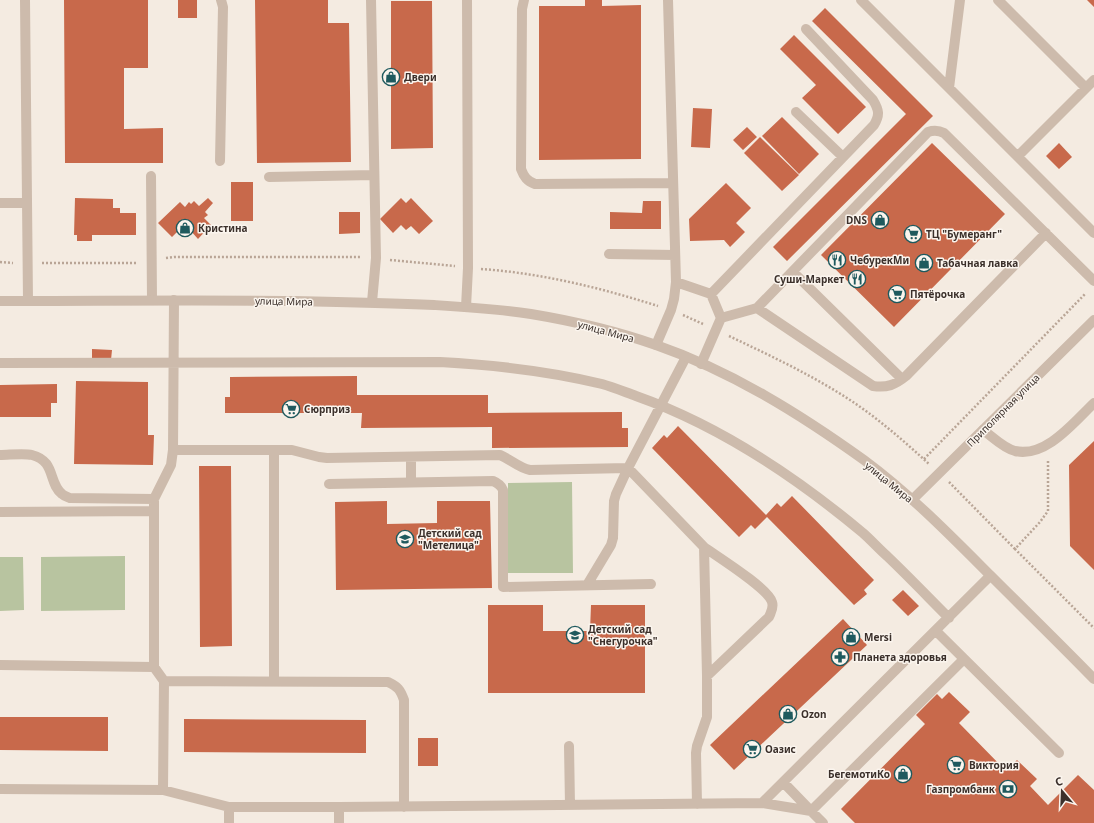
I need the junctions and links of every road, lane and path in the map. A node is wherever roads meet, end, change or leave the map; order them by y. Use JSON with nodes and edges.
{"nodes":[{"id":1,"x":25,"y":0,"type":"edge"},
{"id":2,"x":221,"y":0,"type":"edge"},
{"id":3,"x":371,"y":0,"type":"edge"},
{"id":4,"x":467,"y":0,"type":"edge"},
{"id":5,"x":524,"y":0,"type":"edge"},
{"id":6,"x":668,"y":0,"type":"edge"},
{"id":7,"x":861,"y":0,"type":"edge"},
{"id":8,"x":960,"y":0,"type":"edge"},
{"id":9,"x":998,"y":0,"type":"edge"},
{"id":10,"x":806,"y":29,"type":"dead end"},
{"id":11,"x":1094,"y":80,"type":"edge"},
{"id":12,"x":949,"y":88,"type":"junction"},
{"id":13,"x":1086,"y":88,"type":"junction"},
{"id":14,"x":796,"y":112,"type":"dead end"},
{"id":15,"x":1018,"y":156,"type":"junction"},
{"id":16,"x":843,"y":157,"type":"junction"},
{"id":17,"x":220,"y":161,"type":"dead end"},
{"id":18,"x":374,"y":175,"type":"junction"},
{"id":19,"x":151,"y":176,"type":"dead end"},
{"id":20,"x":269,"y":177,"type":"dead end"},
{"id":21,"x":673,"y":183,"type":"junction"},
{"id":22,"x":0,"y":203,"type":"edge"},
{"id":23,"x":27,"y":203,"type":"junction"},
{"id":24,"x":1094,"y":232,"type":"edge"},
{"id":25,"x":1046,"y":233,"type":"junction"},
{"id":26,"x":609,"y":254,"type":"dead end"},
{"id":27,"x":675,"y":255,"type":"junction"},
{"id":28,"x":793,"y":272,"type":"junction"},
{"id":29,"x":1094,"y":281,"type":"edge"},
{"id":30,"x":676,"y":282,"type":"junction"},
{"id":31,"x":1089,"y":290,"type":"dead end"},
{"id":32,"x":711,"y":294,"type":"junction"},
{"id":33,"x":152,"y":300,"type":"junction"},
{"id":34,"x":174,"y":300,"type":"junction"},
{"id":35,"x":0,"y":301,"type":"edge"},
{"id":36,"x":28,"y":301,"type":"junction"},
{"id":37,"x":372,"y":302,"type":"junction"},
{"id":38,"x":466,"y":307,"type":"junction"},
{"id":39,"x":757,"y":308,"type":"junction"},
{"id":40,"x":722,"y":318,"type":"junction"},
{"id":41,"x":1094,"y":320,"type":"edge"},
{"id":42,"x":656,"y":345,"type":"junction"},
{"id":43,"x":686,"y":357,"type":"junction"},
{"id":44,"x":0,"y":363,"type":"edge"},
{"id":45,"x":174,"y":363,"type":"junction"},
{"id":46,"x":701,"y":364,"type":"junction"},
{"id":47,"x":902,"y":379,"type":"junction"},
{"id":48,"x":1094,"y":403,"type":"edge"},
{"id":49,"x":661,"y":405,"type":"junction"},
{"id":50,"x":983,"y":430,"type":"junction"},
{"id":51,"x":1048,"y":444,"type":"junction"},
{"id":52,"x":173,"y":450,"type":"junction"},
{"id":53,"x":274,"y":450,"type":"junction"},
{"id":54,"x":0,"y":455,"type":"edge"},
{"id":55,"x":411,"y":457,"type":"junction"},
{"id":56,"x":628,"y":468,"type":"junction"},
{"id":57,"x":939,"y":473,"type":"junction"},
{"id":58,"x":411,"y":482,"type":"junction"},
{"id":59,"x":329,"y":484,"type":"dead end"},
{"id":60,"x":154,"y":499,"type":"junction"},
{"id":61,"x":912,"y":500,"type":"junction"},
{"id":62,"x":154,"y":511,"type":"junction"},
{"id":63,"x":0,"y":512,"type":"edge"},
{"id":64,"x":704,"y":547,"type":"junction"},
{"id":65,"x":1015,"y":549,"type":"junction"},
{"id":66,"x":990,"y":576,"type":"junction"},
{"id":67,"x":651,"y":584,"type":"dead end"},
{"id":68,"x":587,"y":585,"type":"junction"},
{"id":69,"x":949,"y":618,"type":"junction"},
{"id":70,"x":1094,"y":628,"type":"edge"},
{"id":71,"x":936,"y":631,"type":"junction"},
{"id":72,"x":964,"y":659,"type":"junction"},
{"id":73,"x":0,"y":665,"type":"edge"},
{"id":74,"x":154,"y":668,"type":"junction"},
{"id":75,"x":707,"y":676,"type":"junction"},
{"id":76,"x":1094,"y":679,"type":"edge"},
{"id":77,"x":164,"y":681,"type":"junction"},
{"id":78,"x":274,"y":682,"type":"junction"},
{"id":79,"x":569,"y":746,"type":"dead end"},
{"id":80,"x":1059,"y":753,"type":"dead end"},
{"id":81,"x":784,"y":782,"type":"junction"},
{"id":82,"x":0,"y":789,"type":"edge"},
{"id":83,"x":162,"y":790,"type":"junction"},
{"id":84,"x":762,"y":803,"type":"junction"},
{"id":85,"x":696,"y":804,"type":"junction"},
{"id":86,"x":570,"y":805,"type":"junction"},
{"id":87,"x":229,"y":807,"type":"junction"},
{"id":88,"x":404,"y":807,"type":"junction"},
{"id":89,"x":340,"y":808,"type":"junction"},
{"id":90,"x":811,"y":810,"type":"junction"},
{"id":91,"x":229,"y":823,"type":"edge"},
{"id":92,"x":340,"y":823,"type":"edge"},
{"id":93,"x":823,"y":823,"type":"edge"}],
"edges":[{"from":1,"to":23,"type":"street"},
{"from":2,"to":17,"type":"street"},
{"from":3,"to":18,"type":"street"},
{"from":4,"to":38,"type":"street"},
{"from":5,"to":21,"type":"street"},
{"from":6,"to":21,"type":"street"},
{"from":7,"to":12,"type":"street"},
{"from":8,"to":12,"type":"street"},
{"from":9,"to":13,"type":"street"},
{"from":10,"to":16,"type":"street"},
{"from":11,"to":13,"type":"street"},
{"from":12,"to":15,"type":"street"},
{"from":13,"to":15,"type":"street"},
{"from":14,"to":16,"type":"street"},
{"from":15,"to":24,"type":"street"},
{"from":16,"to":32,"type":"street"},
{"from":18,"to":20,"type":"street"},
{"from":18,"to":37,"type":"street"},
{"from":19,"to":33,"type":"street"},
{"from":21,"to":27,"type":"street"},
{"from":22,"to":23,"type":"street"},
{"from":23,"to":36,"type":"street"},
{"from":25,"to":28,"type":"street"},
{"from":25,"to":29,"type":"street"},
{"from":25,"to":47,"type":"street"},
{"from":26,"to":27,"type":"street"},
{"from":27,"to":30,"type":"street"},
{"from":28,"to":39,"type":"street"},
{"from":28,"to":47,"type":"street"},
{"from":30,"to":32,"type":"street"},
{"from":30,"to":42,"type":"street"},
{"from":31,"to":57,"type":"path"},
{"from":32,"to":40,"type":"street"},
{"from":33,"to":34,"type":"street","name":"улица Мира"},
{"from":33,"to":36,"type":"street","name":"улица Мира"},
{"from":34,"to":37,"type":"street","name":"улица Мира"},
{"from":34,"to":45,"type":"street"},
{"from":35,"to":36,"type":"street","name":"улица Мира"},
{"from":37,"to":38,"type":"street","name":"улица Мира"},
{"from":38,"to":42,"type":"street","name":"улица Мира"},
{"from":39,"to":40,"type":"street"},
{"from":39,"to":47,"type":"street"},
{"from":40,"to":46,"type":"street"},
{"from":41,"to":50,"type":"street","name":"Приполярная улица"},
{"from":42,"to":43,"type":"street","name":"улица Мира"},
{"from":43,"to":46,"type":"street","name":"улица Мира"},
{"from":43,"to":49,"type":"street"},
{"from":44,"to":45,"type":"street"},
{"from":45,"to":49,"type":"street"},
{"from":45,"to":52,"type":"street"},
{"from":46,"to":61,"type":"street","name":"улица Мира"},
{"from":48,"to":51,"type":"street"},
{"from":49,"to":56,"type":"street"},
{"from":49,"to":69,"type":"street"},
{"from":50,"to":51,"type":"street"},
{"from":50,"to":57,"type":"street","name":"Приполярная улица"},
{"from":51,"to":65,"type":"path"},
{"from":52,"to":53,"type":"street"},
{"from":52,"to":60,"type":"street"},
{"from":53,"to":55,"type":"street"},
{"from":53,"to":78,"type":"street"},
{"from":54,"to":60,"type":"street"},
{"from":55,"to":56,"type":"street"},
{"from":55,"to":58,"type":"street"},
{"from":56,"to":64,"type":"street"},
{"from":56,"to":68,"type":"street"},
{"from":57,"to":61,"type":"street","name":"Приполярная улица"},
{"from":57,"to":65,"type":"path"},
{"from":58,"to":59,"type":"street"},
{"from":58,"to":68,"type":"street"},
{"from":60,"to":62,"type":"street"},
{"from":61,"to":66,"type":"street","name":"улица Мира"},
{"from":62,"to":63,"type":"street"},
{"from":62,"to":74,"type":"street"},
{"from":64,"to":75,"type":"street"},
{"from":64,"to":75,"type":"street"},
{"from":65,"to":70,"type":"path"},
{"from":66,"to":69,"type":"street"},
{"from":66,"to":76,"type":"street","name":"улица Мира"},
{"from":67,"to":68,"type":"street"},
{"from":69,"to":71,"type":"street"},
{"from":71,"to":72,"type":"street"},
{"from":71,"to":81,"type":"street"},
{"from":72,"to":80,"type":"street"},
{"from":72,"to":90,"type":"street"},
{"from":73,"to":74,"type":"street"},
{"from":74,"to":77,"type":"street"},
{"from":75,"to":85,"type":"street"},
{"from":77,"to":78,"type":"street"},
{"from":77,"to":83,"type":"street"},
{"from":78,"to":88,"type":"street"},
{"from":79,"to":86,"type":"street"},
{"from":81,"to":84,"type":"street"},
{"from":81,"to":90,"type":"street"},
{"from":82,"to":83,"type":"street"},
{"from":83,"to":87,"type":"street"},
{"from":84,"to":85,"type":"street"},
{"from":84,"to":90,"type":"street"},
{"from":85,"to":86,"type":"street"},
{"from":86,"to":88,"type":"street"},
{"from":87,"to":89,"type":"street"},
{"from":87,"to":91,"type":"street"},
{"from":88,"to":89,"type":"street"},
{"from":89,"to":92,"type":"street"},
{"from":90,"to":93,"type":"street"}]}
